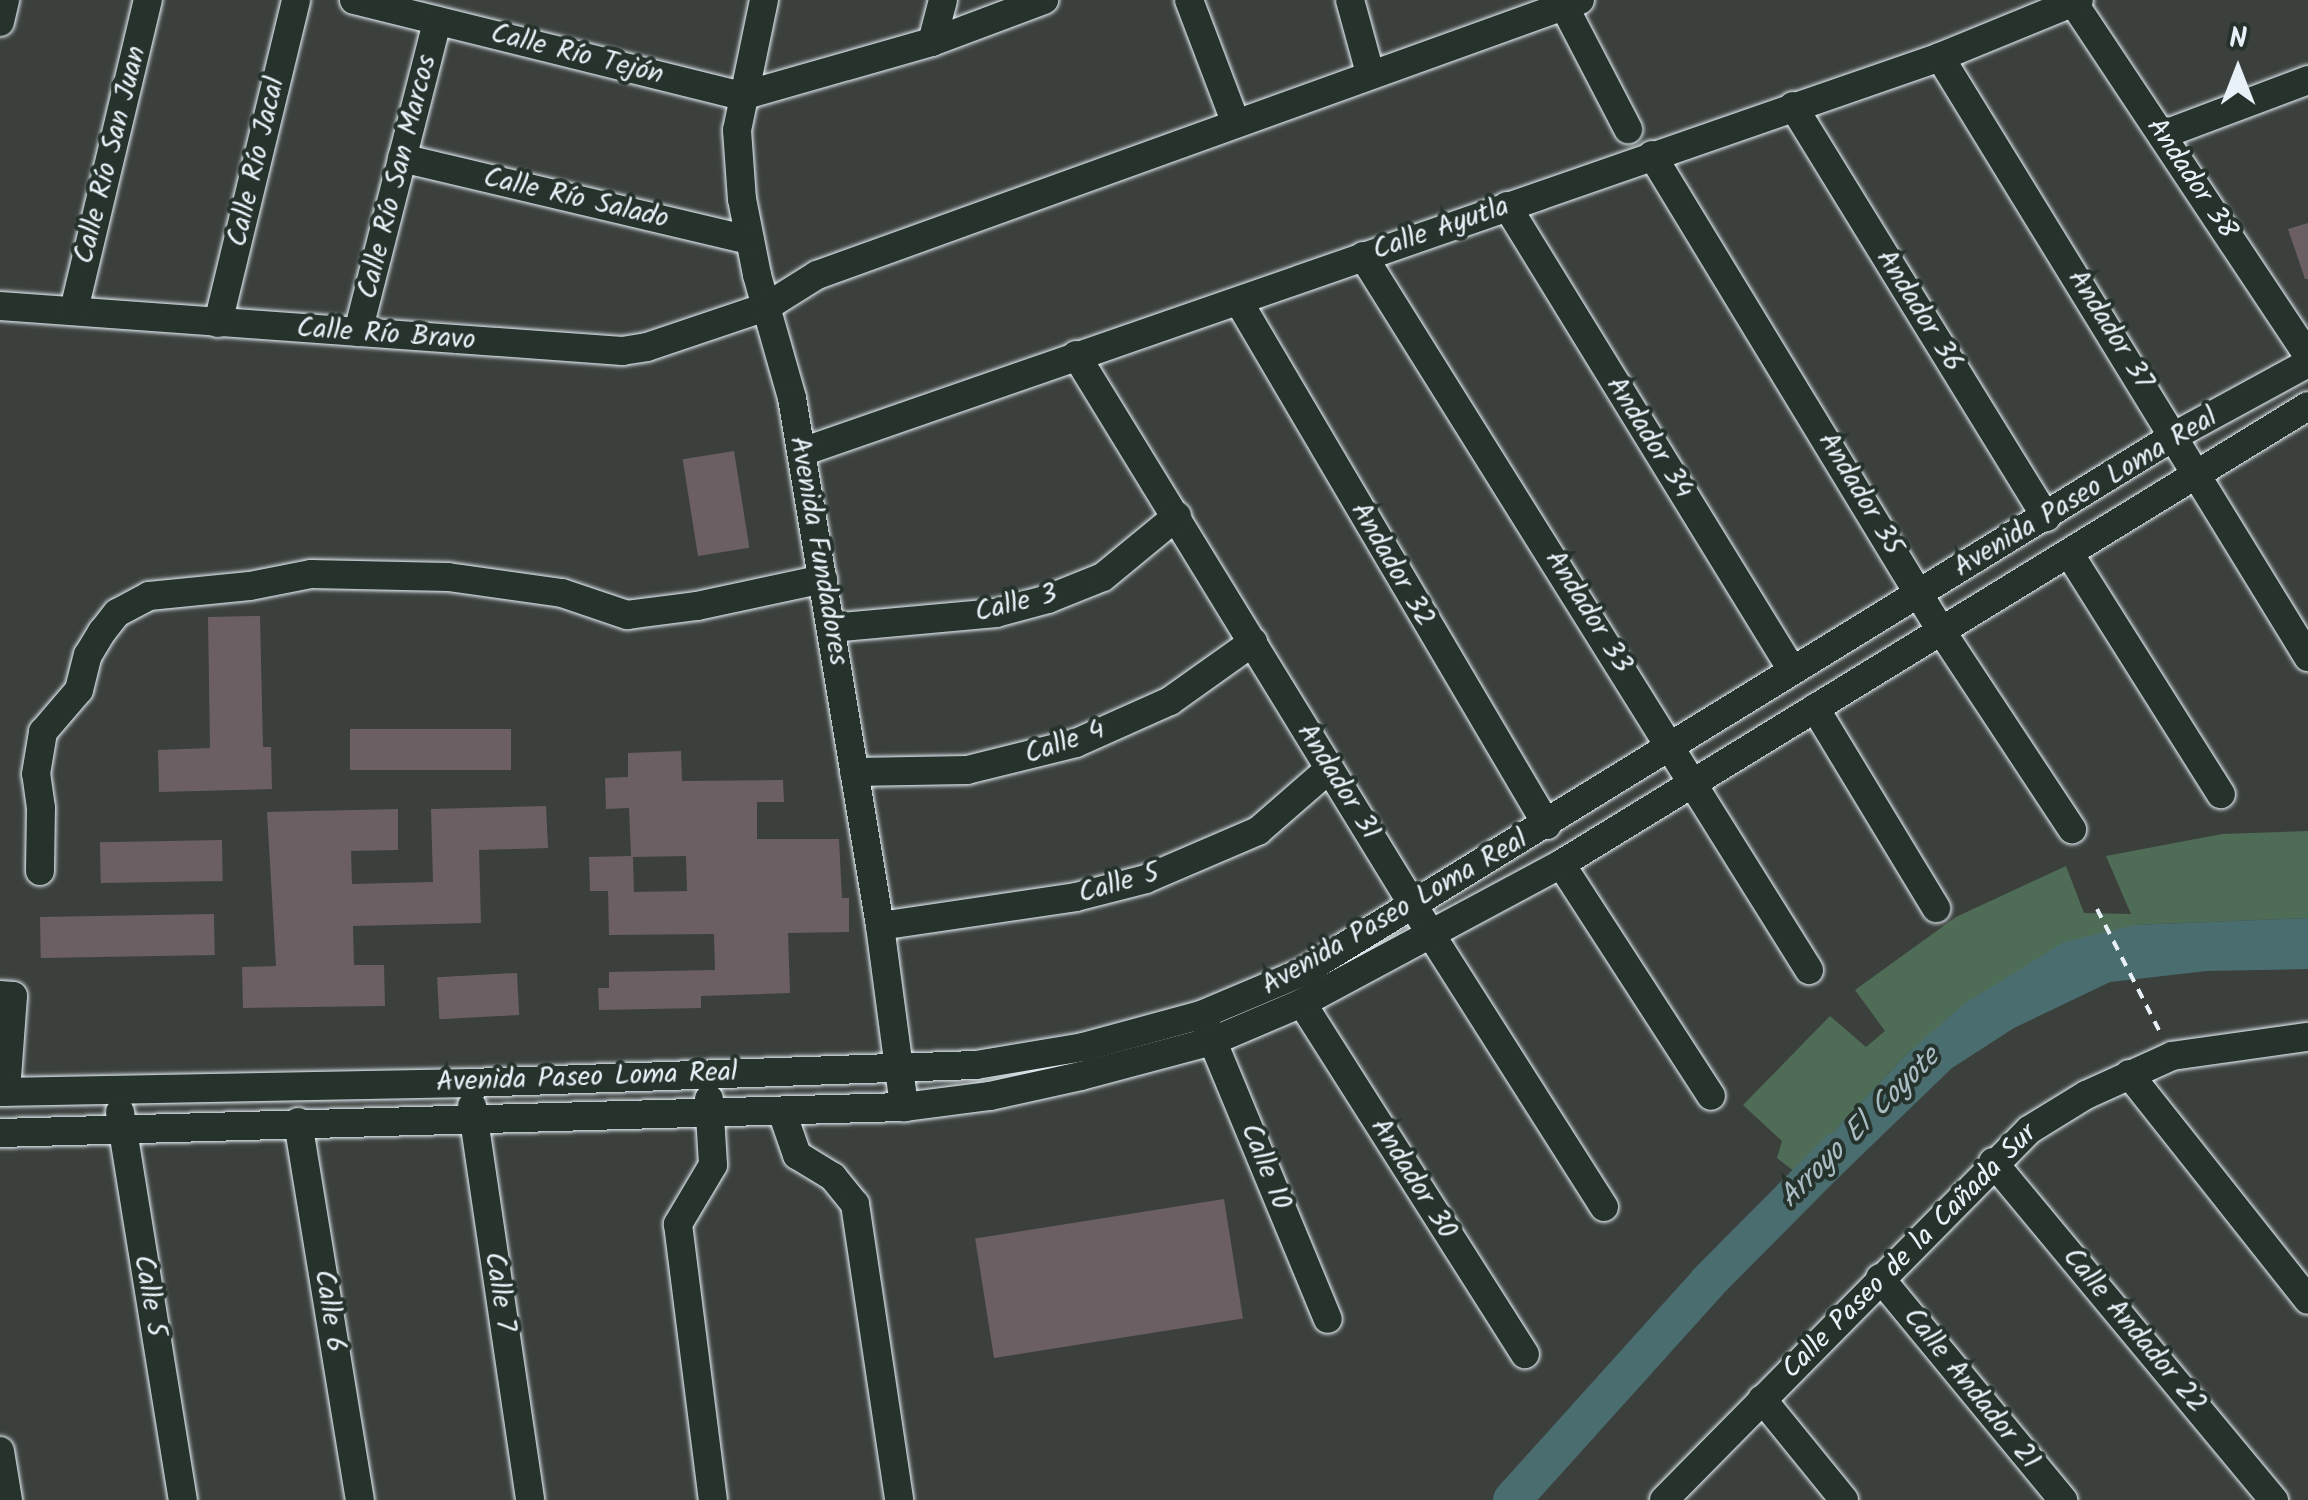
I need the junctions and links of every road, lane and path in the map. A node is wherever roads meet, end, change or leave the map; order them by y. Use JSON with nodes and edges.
{"nodes":[{"id":1,"x":5,"y":0,"type":"edge"},
{"id":2,"x":148,"y":0,"type":"edge"},
{"id":3,"x":296,"y":0,"type":"edge"},
{"id":4,"x":354,"y":0,"type":"edge"},
{"id":5,"x":764,"y":0,"type":"edge"},
{"id":6,"x":943,"y":0,"type":"edge"},
{"id":7,"x":1044,"y":0,"type":"edge"},
{"id":8,"x":1189,"y":0,"type":"edge"},
{"id":9,"x":1350,"y":0,"type":"edge"},
{"id":10,"x":2076,"y":1,"type":"edge"},
{"id":11,"x":1572,"y":3,"type":"edge"},
{"id":12,"x":437,"y":21,"type":"junction"},
{"id":13,"x":0,"y":22,"type":"edge"},
{"id":14,"x":932,"y":42,"type":"junction"},
{"id":15,"x":1940,"y":57,"type":"junction"},
{"id":16,"x":1370,"y":73,"type":"junction"},
{"id":17,"x":2308,"y":80,"type":"edge"},
{"id":18,"x":742,"y":96,"type":"junction"},
{"id":19,"x":1793,"y":106,"type":"junction"},
{"id":20,"x":1236,"y":121,"type":"junction"},
{"id":21,"x":1628,"y":128,"type":"dead end"},
{"id":22,"x":2162,"y":135,"type":"junction"},
{"id":23,"x":1652,"y":155,"type":"junction"},
{"id":24,"x":402,"y":158,"type":"junction"},
{"id":25,"x":1506,"y":206,"type":"junction"},
{"id":26,"x":749,"y":240,"type":"junction"},
{"id":27,"x":1363,"y":256,"type":"junction"},
{"id":28,"x":1239,"y":302,"type":"junction"},
{"id":29,"x":0,"y":306,"type":"edge"},
{"id":30,"x":766,"y":308,"type":"junction"},
{"id":31,"x":74,"y":310,"type":"junction"},
{"id":32,"x":218,"y":323,"type":"junction"},
{"id":33,"x":358,"y":332,"type":"junction"},
{"id":34,"x":1076,"y":355,"type":"junction"},
{"id":35,"x":2308,"y":360,"type":"edge"},
{"id":36,"x":2308,"y":406,"type":"edge"},
{"id":37,"x":2176,"y":435,"type":"junction"},
{"id":38,"x":802,"y":452,"type":"junction"},
{"id":39,"x":2196,"y":473,"type":"junction"},
{"id":40,"x":1177,"y":516,"type":"junction"},
{"id":41,"x":2046,"y":517,"type":"junction"},
{"id":42,"x":2068,"y":553,"type":"junction"},
{"id":43,"x":824,"y":579,"type":"junction"},
{"id":44,"x":1920,"y":592,"type":"junction"},
{"id":45,"x":832,"y":628,"type":"junction"},
{"id":46,"x":1940,"y":628,"type":"junction"},
{"id":47,"x":1253,"y":642,"type":"junction"},
{"id":48,"x":2308,"y":657,"type":"edge"},
{"id":49,"x":1792,"y":670,"type":"junction"},
{"id":50,"x":1815,"y":708,"type":"junction"},
{"id":51,"x":1672,"y":746,"type":"junction"},
{"id":52,"x":1329,"y":769,"type":"junction"},
{"id":53,"x":854,"y":772,"type":"junction"},
{"id":54,"x":1694,"y":781,"type":"junction"},
{"id":55,"x":2221,"y":794,"type":"dead end"},
{"id":56,"x":1547,"y":825,"type":"junction"},
{"id":57,"x":2072,"y":829,"type":"dead end"},
{"id":58,"x":1562,"y":864,"type":"junction"},
{"id":59,"x":40,"y":871,"type":"dead end"},
{"id":60,"x":1412,"y":901,"type":"junction"},
{"id":61,"x":1936,"y":908,"type":"dead end"},
{"id":62,"x":2097,"y":909,"type":"dead end"},
{"id":63,"x":880,"y":926,"type":"junction"},
{"id":64,"x":1432,"y":936,"type":"junction"},
{"id":65,"x":1809,"y":970,"type":"dead end"},
{"id":66,"x":0,"y":995,"type":"edge"},
{"id":67,"x":1302,"y":1003,"type":"junction"},
{"id":68,"x":1207,"y":1028,"type":"junction"},
{"id":69,"x":2160,"y":1034,"type":"dead end"},
{"id":70,"x":2306,"y":1039,"type":"edge"},
{"id":71,"x":1143,"y":1046,"type":"junction"},
{"id":72,"x":899,"y":1066,"type":"junction"},
{"id":73,"x":710,"y":1074,"type":"junction"},
{"id":74,"x":2129,"y":1074,"type":"junction"},
{"id":75,"x":470,"y":1083,"type":"junction"},
{"id":76,"x":118,"y":1091,"type":"junction"},
{"id":77,"x":3,"y":1092,"type":"edge"},
{"id":78,"x":1711,"y":1096,"type":"dead end"},
{"id":79,"x":904,"y":1107,"type":"junction"},
{"id":80,"x":782,"y":1112,"type":"junction"},
{"id":81,"x":708,"y":1114,"type":"junction"},
{"id":82,"x":473,"y":1121,"type":"junction"},
{"id":83,"x":298,"y":1122,"type":"junction"},
{"id":84,"x":121,"y":1129,"type":"junction"},
{"id":85,"x":0,"y":1133,"type":"edge"},
{"id":86,"x":1994,"y":1162,"type":"junction"},
{"id":87,"x":1604,"y":1207,"type":"dead end"},
{"id":88,"x":1880,"y":1278,"type":"junction"},
{"id":89,"x":2308,"y":1300,"type":"edge"},
{"id":90,"x":1328,"y":1319,"type":"dead end"},
{"id":91,"x":1525,"y":1354,"type":"dead end"},
{"id":92,"x":1762,"y":1399,"type":"junction"},
{"id":93,"x":0,"y":1452,"type":"edge"},
{"id":94,"x":8,"y":1500,"type":"edge"},
{"id":95,"x":184,"y":1500,"type":"edge"},
{"id":96,"x":360,"y":1500,"type":"edge"},
{"id":97,"x":530,"y":1500,"type":"edge"},
{"id":98,"x":713,"y":1500,"type":"edge"},
{"id":99,"x":899,"y":1500,"type":"edge"},
{"id":100,"x":1664,"y":1500,"type":"edge"},
{"id":101,"x":1844,"y":1500,"type":"edge"},
{"id":102,"x":2063,"y":1500,"type":"edge"},
{"id":103,"x":2274,"y":1500,"type":"edge"}],
"edges":[{"from":1,"to":13,"type":"street"},
{"from":2,"to":31,"type":"street","name":"Calle Río San Juan"},
{"from":3,"to":32,"type":"street","name":"Calle Río Jacal"},
{"from":4,"to":12,"type":"street","name":"Calle Río Tejón"},
{"from":5,"to":18,"type":"street","name":"Avenida Fundadores"},
{"from":6,"to":14,"type":"street"},
{"from":7,"to":14,"type":"street"},
{"from":8,"to":20,"type":"street"},
{"from":9,"to":16,"type":"street"},
{"from":10,"to":15,"type":"street","name":"Calle Ayutla"},
{"from":10,"to":22,"type":"street","name":"Andador 38"},
{"from":11,"to":16,"type":"street"},
{"from":11,"to":21,"type":"street"},
{"from":12,"to":18,"type":"street","name":"Calle Río Tejón"},
{"from":12,"to":24,"type":"street","name":"Calle Río San Marcos"},
{"from":14,"to":18,"type":"street"},
{"from":15,"to":19,"type":"street","name":"Calle Ayutla"},
{"from":15,"to":37,"type":"street","name":"Andador 37"},
{"from":16,"to":20,"type":"street"},
{"from":17,"to":22,"type":"street"},
{"from":18,"to":26,"type":"street","name":"Avenida Fundadores"},
{"from":19,"to":23,"type":"street","name":"Calle Ayutla"},
{"from":19,"to":41,"type":"street","name":"Andador 36"},
{"from":20,"to":30,"type":"street"},
{"from":22,"to":35,"type":"street","name":"Andador 38"},
{"from":23,"to":25,"type":"street","name":"Calle Ayutla"},
{"from":23,"to":44,"type":"street","name":"Andador 35"},
{"from":24,"to":26,"type":"street","name":"Calle Río Salado"},
{"from":24,"to":33,"type":"street","name":"Calle Río San Marcos"},
{"from":25,"to":27,"type":"street","name":"Calle Ayutla"},
{"from":25,"to":49,"type":"street","name":"Andador 34"},
{"from":26,"to":30,"type":"street","name":"Avenida Fundadores"},
{"from":27,"to":28,"type":"street","name":"Calle Ayutla"},
{"from":27,"to":51,"type":"street","name":"Andador 33"},
{"from":28,"to":34,"type":"street","name":"Calle Ayutla"},
{"from":28,"to":56,"type":"street","name":"Andador 32"},
{"from":29,"to":31,"type":"street","name":"Calle Río Bravo"},
{"from":30,"to":33,"type":"street","name":"Calle Río Bravo"},
{"from":30,"to":38,"type":"street","name":"Avenida Fundadores"},
{"from":31,"to":32,"type":"street","name":"Calle Río Bravo"},
{"from":32,"to":33,"type":"street","name":"Calle Río Bravo"},
{"from":34,"to":38,"type":"street","name":"Calle Ayutla"},
{"from":34,"to":40,"type":"street","name":"Andador 31"},
{"from":35,"to":37,"type":"street","name":"Avenida Paseo Loma Real"},
{"from":36,"to":39,"type":"street","name":"Avenida Paseo Loma Real"},
{"from":37,"to":39,"type":"street","name":"Andador 37"},
{"from":37,"to":41,"type":"street","name":"Avenida Paseo Loma Real"},
{"from":38,"to":43,"type":"street","name":"Avenida Fundadores"},
{"from":39,"to":42,"type":"street","name":"Avenida Paseo Loma Real"},
{"from":39,"to":48,"type":"street","name":"Andador 37"},
{"from":40,"to":45,"type":"street","name":"Calle 3"},
{"from":40,"to":47,"type":"street","name":"Andador 31"},
{"from":41,"to":44,"type":"street","name":"Avenida Paseo Loma Real"},
{"from":42,"to":46,"type":"street","name":"Avenida Paseo Loma Real"},
{"from":42,"to":55,"type":"street"},
{"from":43,"to":45,"type":"street","name":"Avenida Fundadores"},
{"from":43,"to":59,"type":"street"},
{"from":44,"to":46,"type":"street","name":"Andador 35"},
{"from":44,"to":49,"type":"street","name":"Avenida Paseo Loma Real"},
{"from":45,"to":53,"type":"street","name":"Avenida Fundadores"},
{"from":46,"to":50,"type":"street","name":"Avenida Paseo Loma Real"},
{"from":46,"to":57,"type":"street","name":"Andador 35"},
{"from":47,"to":52,"type":"street","name":"Andador 31"},
{"from":47,"to":53,"type":"street","name":"Calle 4"},
{"from":49,"to":51,"type":"street","name":"Avenida Paseo Loma Real"},
{"from":50,"to":54,"type":"street","name":"Avenida Paseo Loma Real"},
{"from":50,"to":61,"type":"street"},
{"from":51,"to":54,"type":"street","name":"Andador 33"},
{"from":51,"to":56,"type":"street","name":"Avenida Paseo Loma Real"},
{"from":52,"to":60,"type":"street","name":"Andador 31"},
{"from":52,"to":63,"type":"street","name":"Calle 5"},
{"from":53,"to":63,"type":"street","name":"Avenida Fundadores"},
{"from":54,"to":58,"type":"street","name":"Avenida Paseo Loma Real"},
{"from":54,"to":65,"type":"street","name":"Andador 33"},
{"from":56,"to":60,"type":"street","name":"Avenida Paseo Loma Real"},
{"from":58,"to":64,"type":"street","name":"Avenida Paseo Loma Real"},
{"from":58,"to":78,"type":"street"},
{"from":60,"to":64,"type":"street","name":"Andador 31"},
{"from":60,"to":68,"type":"street","name":"Avenida Paseo Loma Real"},
{"from":62,"to":69,"type":"path"},
{"from":63,"to":72,"type":"street","name":"Avenida Fundadores"},
{"from":64,"to":67,"type":"street","name":"Avenida Paseo Loma Real"},
{"from":64,"to":87,"type":"street","name":"Andador 31"},
{"from":66,"to":77,"type":"street"},
{"from":67,"to":68,"type":"street","name":"Avenida Paseo Loma Real"},
{"from":67,"to":91,"type":"street","name":"Andador 30"},
{"from":68,"to":71,"type":"street","name":"Avenida Paseo Loma Real"},
{"from":68,"to":90,"type":"street","name":"Calle 10"},
{"from":70,"to":74,"type":"street","name":"Calle Paseo de la Cañada Sur"},
{"from":71,"to":72,"type":"street","name":"Avenida Paseo Loma Real"},
{"from":71,"to":79,"type":"street","name":"Avenida Paseo Loma Real"},
{"from":72,"to":73,"type":"street","name":"Avenida Paseo Loma Real"},
{"from":72,"to":79,"type":"street","name":"Avenida Fundadores"},
{"from":73,"to":75,"type":"street","name":"Avenida Paseo Loma Real"},
{"from":73,"to":81,"type":"street"},
{"from":74,"to":86,"type":"street","name":"Calle Paseo de la Cañada Sur"},
{"from":74,"to":89,"type":"street"},
{"from":75,"to":76,"type":"street","name":"Avenida Paseo Loma Real"},
{"from":75,"to":82,"type":"street","name":"Calle 7"},
{"from":76,"to":77,"type":"street","name":"Avenida Paseo Loma Real"},
{"from":76,"to":84,"type":"street","name":"Calle 5"},
{"from":79,"to":80,"type":"street","name":"Avenida Paseo Loma Real"},
{"from":80,"to":81,"type":"street","name":"Avenida Paseo Loma Real"},
{"from":80,"to":99,"type":"street"},
{"from":81,"to":82,"type":"street","name":"Avenida Paseo Loma Real"},
{"from":81,"to":98,"type":"street"},
{"from":82,"to":83,"type":"street","name":"Avenida Paseo Loma Real"},
{"from":82,"to":97,"type":"street","name":"Calle 7"},
{"from":83,"to":84,"type":"street","name":"Avenida Paseo Loma Real"},
{"from":83,"to":96,"type":"street","name":"Calle 6"},
{"from":84,"to":85,"type":"street","name":"Avenida Paseo Loma Real"},
{"from":84,"to":95,"type":"street","name":"Calle 5"},
{"from":86,"to":88,"type":"street","name":"Calle Paseo de la Cañada Sur"},
{"from":86,"to":103,"type":"street","name":"Calle Andador 22"},
{"from":88,"to":92,"type":"street","name":"Calle Paseo de la Cañada Sur"},
{"from":88,"to":102,"type":"street","name":"Calle Andador 21"},
{"from":92,"to":100,"type":"street","name":"Calle Paseo de la Cañada Sur"},
{"from":92,"to":101,"type":"street"},
{"from":93,"to":94,"type":"street"}]}
